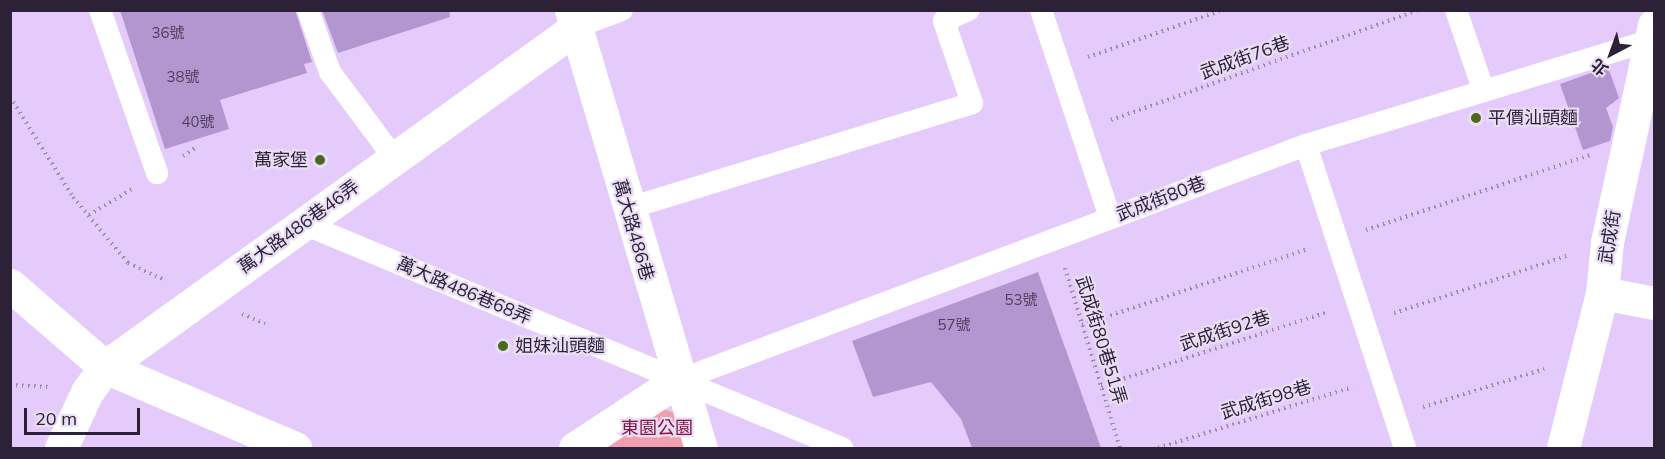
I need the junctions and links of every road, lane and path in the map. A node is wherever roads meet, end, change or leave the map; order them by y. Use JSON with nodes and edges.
{"nodes":[{"id":1,"x":100,"y":10,"type":"edge"},
{"id":2,"x":308,"y":10,"type":"edge"},
{"id":3,"x":622,"y":10,"type":"edge"},
{"id":4,"x":969,"y":10,"type":"edge"},
{"id":5,"x":1041,"y":10,"type":"edge"},
{"id":6,"x":1223,"y":10,"type":"edge"},
{"id":7,"x":1419,"y":10,"type":"edge"},
{"id":8,"x":1456,"y":10,"type":"edge"},
{"id":9,"x":574,"y":19,"type":"edge"},
{"id":10,"x":1654,"y":35,"type":"edge"},
{"id":11,"x":1060,"y":67,"type":"junction"},
{"id":12,"x":1483,"y":89,"type":"junction"},
{"id":13,"x":10,"y":98,"type":"edge"},
{"id":14,"x":1081,"y":131,"type":"junction"},
{"id":15,"x":1306,"y":145,"type":"junction"},
{"id":16,"x":394,"y":158,"type":"junction"},
{"id":17,"x":156,"y":173,"type":"dead end"},
{"id":18,"x":626,"y":209,"type":"junction"},
{"id":19,"x":1110,"y":219,"type":"junction"},
{"id":20,"x":304,"y":224,"type":"junction"},
{"id":21,"x":1057,"y":239,"type":"junction"},
{"id":22,"x":1607,"y":242,"type":"junction"},
{"id":23,"x":10,"y":285,"type":"edge"},
{"id":24,"x":1602,"y":293,"type":"junction"},
{"id":25,"x":203,"y":297,"type":"junction"},
{"id":26,"x":1654,"y":303,"type":"edge"},
{"id":27,"x":1361,"y":313,"type":"junction"},
{"id":28,"x":1582,"y":357,"type":"junction"},
{"id":29,"x":105,"y":367,"type":"junction"},
{"id":30,"x":1382,"y":378,"type":"junction"},
{"id":31,"x":677,"y":381,"type":"junction"},
{"id":32,"x":1101,"y":386,"type":"junction"},
{"id":33,"x":1395,"y":416,"type":"junction"},
{"id":34,"x":61,"y":448,"type":"edge"},
{"id":35,"x":295,"y":448,"type":"edge"},
{"id":36,"x":575,"y":448,"type":"edge"},
{"id":37,"x":701,"y":448,"type":"edge"},
{"id":38,"x":842,"y":448,"type":"edge"},
{"id":39,"x":1120,"y":448,"type":"edge"},
{"id":40,"x":1158,"y":448,"type":"edge"},
{"id":41,"x":1405,"y":448,"type":"edge"},
{"id":42,"x":1563,"y":448,"type":"edge"}],
"edges":[{"from":1,"to":17,"type":"lane"},
{"from":2,"to":16,"type":"lane"},
{"from":3,"to":9,"type":"lane"},
{"from":4,"to":18,"type":"lane"},
{"from":5,"to":11,"type":"lane"},
{"from":6,"to":11,"type":"path"},
{"from":7,"to":14,"type":"path","name":"武成街76巷"},
{"from":8,"to":12,"type":"lane"},
{"from":9,"to":16,"type":"street","name":"萬大路486巷46弄"},
{"from":9,"to":18,"type":"street","name":"萬大路486巷"},
{"from":10,"to":12,"type":"lane","name":"武成街80巷"},
{"from":10,"to":22,"type":"street","name":"武成街"},
{"from":11,"to":14,"type":"lane"},
{"from":12,"to":15,"type":"lane","name":"武成街80巷"},
{"from":13,"to":25,"type":"path"},
{"from":14,"to":19,"type":"lane"},
{"from":15,"to":19,"type":"lane","name":"武成街80巷"},
{"from":15,"to":27,"type":"lane"},
{"from":16,"to":20,"type":"street","name":"萬大路486巷46弄"},
{"from":18,"to":31,"type":"street","name":"萬大路486巷"},
{"from":19,"to":21,"type":"lane","name":"武成街80巷"},
{"from":20,"to":25,"type":"street","name":"萬大路486巷46弄"},
{"from":20,"to":31,"type":"lane","name":"萬大路486巷68弄"},
{"from":21,"to":31,"type":"lane","name":"武成街80巷"},
{"from":21,"to":32,"type":"path","name":"武成街80巷51弄"},
{"from":22,"to":24,"type":"street","name":"武成街"},
{"from":22,"to":27,"type":"path","name":"武成街92巷"},
{"from":23,"to":29,"type":"street"},
{"from":24,"to":26,"type":"street"},
{"from":24,"to":28,"type":"street","name":"武成街"},
{"from":25,"to":29,"type":"street","name":"萬大路486巷46弄"},
{"from":27,"to":30,"type":"lane"},
{"from":27,"to":32,"type":"path","name":"武成街92巷"},
{"from":28,"to":33,"type":"path"},
{"from":28,"to":42,"type":"street","name":"武成街"},
{"from":29,"to":34,"type":"street","name":"萬大路486巷46弄"},
{"from":29,"to":35,"type":"street"},
{"from":30,"to":33,"type":"lane"},
{"from":30,"to":40,"type":"path","name":"武成街98巷"},
{"from":31,"to":36,"type":"street"},
{"from":31,"to":37,"type":"street","name":"萬大路486巷"},
{"from":31,"to":38,"type":"lane","name":"萬大路486巷68弄"},
{"from":32,"to":39,"type":"path","name":"武成街80巷51弄"},
{"from":33,"to":41,"type":"lane"}]}
